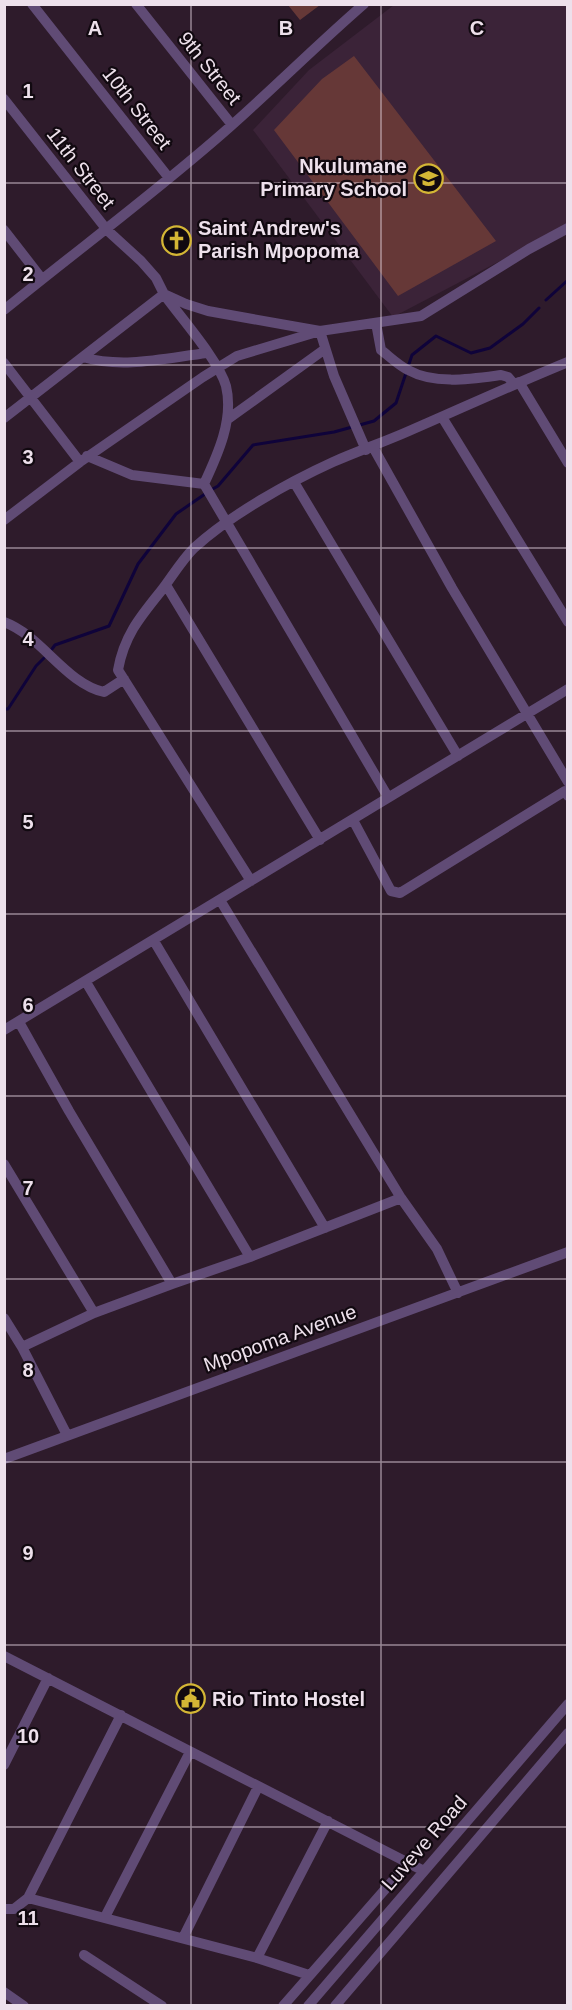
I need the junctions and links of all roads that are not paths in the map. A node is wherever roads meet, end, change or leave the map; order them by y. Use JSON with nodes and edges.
{"nodes":[{"id":1,"x":32,"y":4,"type":"edge"},
{"id":2,"x":136,"y":4,"type":"edge"},
{"id":3,"x":364,"y":4,"type":"edge"},
{"id":4,"x":4,"y":99,"type":"edge"},
{"id":5,"x":232,"y":125,"type":"junction"},
{"id":6,"x":169,"y":178,"type":"junction"},
{"id":7,"x":567,"y":228,"type":"edge"},
{"id":8,"x":4,"y":230,"type":"edge"},
{"id":9,"x":107,"y":230,"type":"junction"},
{"id":10,"x":42,"y":279,"type":"junction"},
{"id":11,"x":164,"y":294,"type":"junction"},
{"id":12,"x":4,"y":310,"type":"edge"},
{"id":13,"x":376,"y":323,"type":"junction"},
{"id":14,"x":320,"y":331,"type":"junction"},
{"id":15,"x":325,"y":349,"type":"junction"},
{"id":16,"x":207,"y":353,"type":"junction"},
{"id":17,"x":83,"y":357,"type":"junction"},
{"id":18,"x":567,"y":362,"type":"edge"},
{"id":19,"x":4,"y":363,"type":"edge"},
{"id":20,"x":219,"y":368,"type":"junction"},
{"id":21,"x":517,"y":383,"type":"junction"},
{"id":22,"x":30,"y":398,"type":"junction"},
{"id":23,"x":442,"y":417,"type":"junction"},
{"id":24,"x":4,"y":418,"type":"edge"},
{"id":25,"x":228,"y":419,"type":"junction"},
{"id":26,"x":370,"y":448,"type":"junction"},
{"id":27,"x":83,"y":459,"type":"junction"},
{"id":28,"x":567,"y":463,"type":"edge"},
{"id":29,"x":294,"y":482,"type":"junction"},
{"id":30,"x":204,"y":484,"type":"junction"},
{"id":31,"x":4,"y":520,"type":"edge"},
{"id":32,"x":225,"y":522,"type":"junction"},
{"id":33,"x":166,"y":585,"type":"junction"},
{"id":34,"x":4,"y":622,"type":"edge"},
{"id":35,"x":567,"y":622,"type":"edge"},
{"id":36,"x":124,"y":679,"type":"junction"},
{"id":37,"x":567,"y":689,"type":"edge"},
{"id":38,"x":528,"y":714,"type":"junction"},
{"id":39,"x":458,"y":756,"type":"junction"},
{"id":40,"x":567,"y":789,"type":"edge"},
{"id":41,"x":388,"y":797,"type":"junction"},
{"id":42,"x":352,"y":820,"type":"junction"},
{"id":43,"x":320,"y":840,"type":"junction"},
{"id":44,"x":251,"y":881,"type":"junction"},
{"id":45,"x":220,"y":900,"type":"junction"},
{"id":46,"x":154,"y":941,"type":"junction"},
{"id":47,"x":86,"y":982,"type":"junction"},
{"id":48,"x":19,"y":1022,"type":"junction"},
{"id":49,"x":4,"y":1030,"type":"edge"},
{"id":50,"x":4,"y":1164,"type":"edge"},
{"id":51,"x":401,"y":1198,"type":"junction"},
{"id":52,"x":325,"y":1228,"type":"junction"},
{"id":53,"x":567,"y":1252,"type":"edge"},
{"id":54,"x":250,"y":1257,"type":"junction"},
{"id":55,"x":172,"y":1284,"type":"junction"},
{"id":56,"x":458,"y":1293,"type":"junction"},
{"id":57,"x":93,"y":1313,"type":"junction"},
{"id":58,"x":4,"y":1318,"type":"edge"},
{"id":59,"x":22,"y":1347,"type":"junction"},
{"id":60,"x":67,"y":1435,"type":"junction"},
{"id":61,"x":4,"y":1459,"type":"edge"},
{"id":62,"x":4,"y":1656,"type":"edge"},
{"id":63,"x":48,"y":1678,"type":"junction"},
{"id":64,"x":567,"y":1704,"type":"edge"},
{"id":65,"x":121,"y":1716,"type":"junction"},
{"id":66,"x":567,"y":1733,"type":"edge"},
{"id":67,"x":190,"y":1752,"type":"junction"},
{"id":68,"x":4,"y":1765,"type":"edge"},
{"id":69,"x":258,"y":1787,"type":"junction"},
{"id":70,"x":328,"y":1821,"type":"junction"},
{"id":71,"x":410,"y":1862,"type":"junction"},
{"id":72,"x":424,"y":1871,"type":"junction"},
{"id":73,"x":28,"y":1898,"type":"junction"},
{"id":74,"x":4,"y":1909,"type":"edge"},
{"id":75,"x":105,"y":1917,"type":"junction"},
{"id":76,"x":183,"y":1938,"type":"junction"},
{"id":77,"x":84,"y":1955,"type":"dead end"},
{"id":78,"x":257,"y":1958,"type":"junction"},
{"id":79,"x":309,"y":1975,"type":"junction"},
{"id":80,"x":4,"y":1992,"type":"edge"},
{"id":81,"x":24,"y":2006,"type":"edge"},
{"id":82,"x":162,"y":2006,"type":"edge"},
{"id":83,"x":283,"y":2006,"type":"edge"},
{"id":84,"x":308,"y":2006,"type":"edge"},
{"id":85,"x":335,"y":2006,"type":"edge"}],
"edges":[{"from":1,"to":6,"type":"street","name":"10th Street"},
{"from":2,"to":5,"type":"street","name":"9th Street"},
{"from":3,"to":5,"type":"street"},
{"from":4,"to":9,"type":"street","name":"11th Street"},
{"from":5,"to":6,"type":"street"},
{"from":6,"to":9,"type":"street"},
{"from":7,"to":13,"type":"street"},
{"from":8,"to":10,"type":"street"},
{"from":9,"to":10,"type":"street"},
{"from":9,"to":11,"type":"street","name":"11th Street"},
{"from":10,"to":12,"type":"street"},
{"from":11,"to":14,"type":"street"},
{"from":11,"to":16,"type":"street","name":"11th Street"},
{"from":11,"to":17,"type":"street"},
{"from":13,"to":14,"type":"street"},
{"from":13,"to":21,"type":"street"},
{"from":14,"to":15,"type":"street"},
{"from":14,"to":20,"type":"street"},
{"from":15,"to":25,"type":"street"},
{"from":15,"to":26,"type":"street"},
{"from":16,"to":17,"type":"street"},
{"from":16,"to":20,"type":"street","name":"11th Street"},
{"from":17,"to":22,"type":"street"},
{"from":18,"to":21,"type":"street"},
{"from":19,"to":22,"type":"street"},
{"from":20,"to":25,"type":"street"},
{"from":20,"to":27,"type":"street"},
{"from":21,"to":23,"type":"street"},
{"from":21,"to":28,"type":"street"},
{"from":22,"to":24,"type":"street"},
{"from":22,"to":27,"type":"street"},
{"from":23,"to":26,"type":"street"},
{"from":23,"to":35,"type":"street"},
{"from":25,"to":30,"type":"street"},
{"from":26,"to":29,"type":"street"},
{"from":26,"to":38,"type":"street"},
{"from":27,"to":30,"type":"street"},
{"from":27,"to":31,"type":"street"},
{"from":29,"to":32,"type":"street"},
{"from":29,"to":39,"type":"street"},
{"from":30,"to":32,"type":"street"},
{"from":32,"to":33,"type":"street"},
{"from":32,"to":41,"type":"street"},
{"from":33,"to":36,"type":"street"},
{"from":33,"to":43,"type":"street"},
{"from":34,"to":36,"type":"street"},
{"from":36,"to":44,"type":"street"},
{"from":37,"to":38,"type":"street"},
{"from":38,"to":39,"type":"street"},
{"from":38,"to":40,"type":"street"},
{"from":39,"to":41,"type":"street"},
{"from":40,"to":42,"type":"street"},
{"from":41,"to":42,"type":"street"},
{"from":42,"to":43,"type":"street"},
{"from":43,"to":44,"type":"street"},
{"from":44,"to":45,"type":"street"},
{"from":45,"to":46,"type":"street"},
{"from":45,"to":51,"type":"street"},
{"from":46,"to":47,"type":"street"},
{"from":46,"to":52,"type":"street"},
{"from":47,"to":48,"type":"street"},
{"from":47,"to":54,"type":"street"},
{"from":48,"to":49,"type":"street"},
{"from":48,"to":55,"type":"street"},
{"from":50,"to":57,"type":"street"},
{"from":51,"to":52,"type":"street"},
{"from":51,"to":56,"type":"street"},
{"from":52,"to":54,"type":"street"},
{"from":53,"to":56,"type":"street","name":"Mpopoma Avenue"},
{"from":54,"to":55,"type":"street"},
{"from":55,"to":57,"type":"street"},
{"from":56,"to":60,"type":"street","name":"Mpopoma Avenue"},
{"from":57,"to":59,"type":"street"},
{"from":58,"to":59,"type":"street"},
{"from":59,"to":60,"type":"street"},
{"from":60,"to":61,"type":"street","name":"Mpopoma Avenue"},
{"from":62,"to":63,"type":"street"},
{"from":63,"to":65,"type":"street"},
{"from":63,"to":68,"type":"street"},
{"from":64,"to":72,"type":"street","name":"Luveve Road"},
{"from":65,"to":67,"type":"street"},
{"from":65,"to":73,"type":"street"},
{"from":66,"to":85,"type":"street","name":"Luveve Road"},
{"from":67,"to":69,"type":"street"},
{"from":67,"to":75,"type":"street"},
{"from":69,"to":70,"type":"street"},
{"from":69,"to":76,"type":"street"},
{"from":70,"to":71,"type":"street"},
{"from":70,"to":78,"type":"street"},
{"from":71,"to":72,"type":"street"},
{"from":71,"to":79,"type":"street"},
{"from":72,"to":84,"type":"street","name":"Luveve Road"},
{"from":73,"to":74,"type":"street"},
{"from":73,"to":75,"type":"street"},
{"from":75,"to":76,"type":"street"},
{"from":76,"to":78,"type":"street"},
{"from":77,"to":82,"type":"street"},
{"from":78,"to":79,"type":"street"},
{"from":79,"to":83,"type":"street"},
{"from":80,"to":81,"type":"street"}]}
